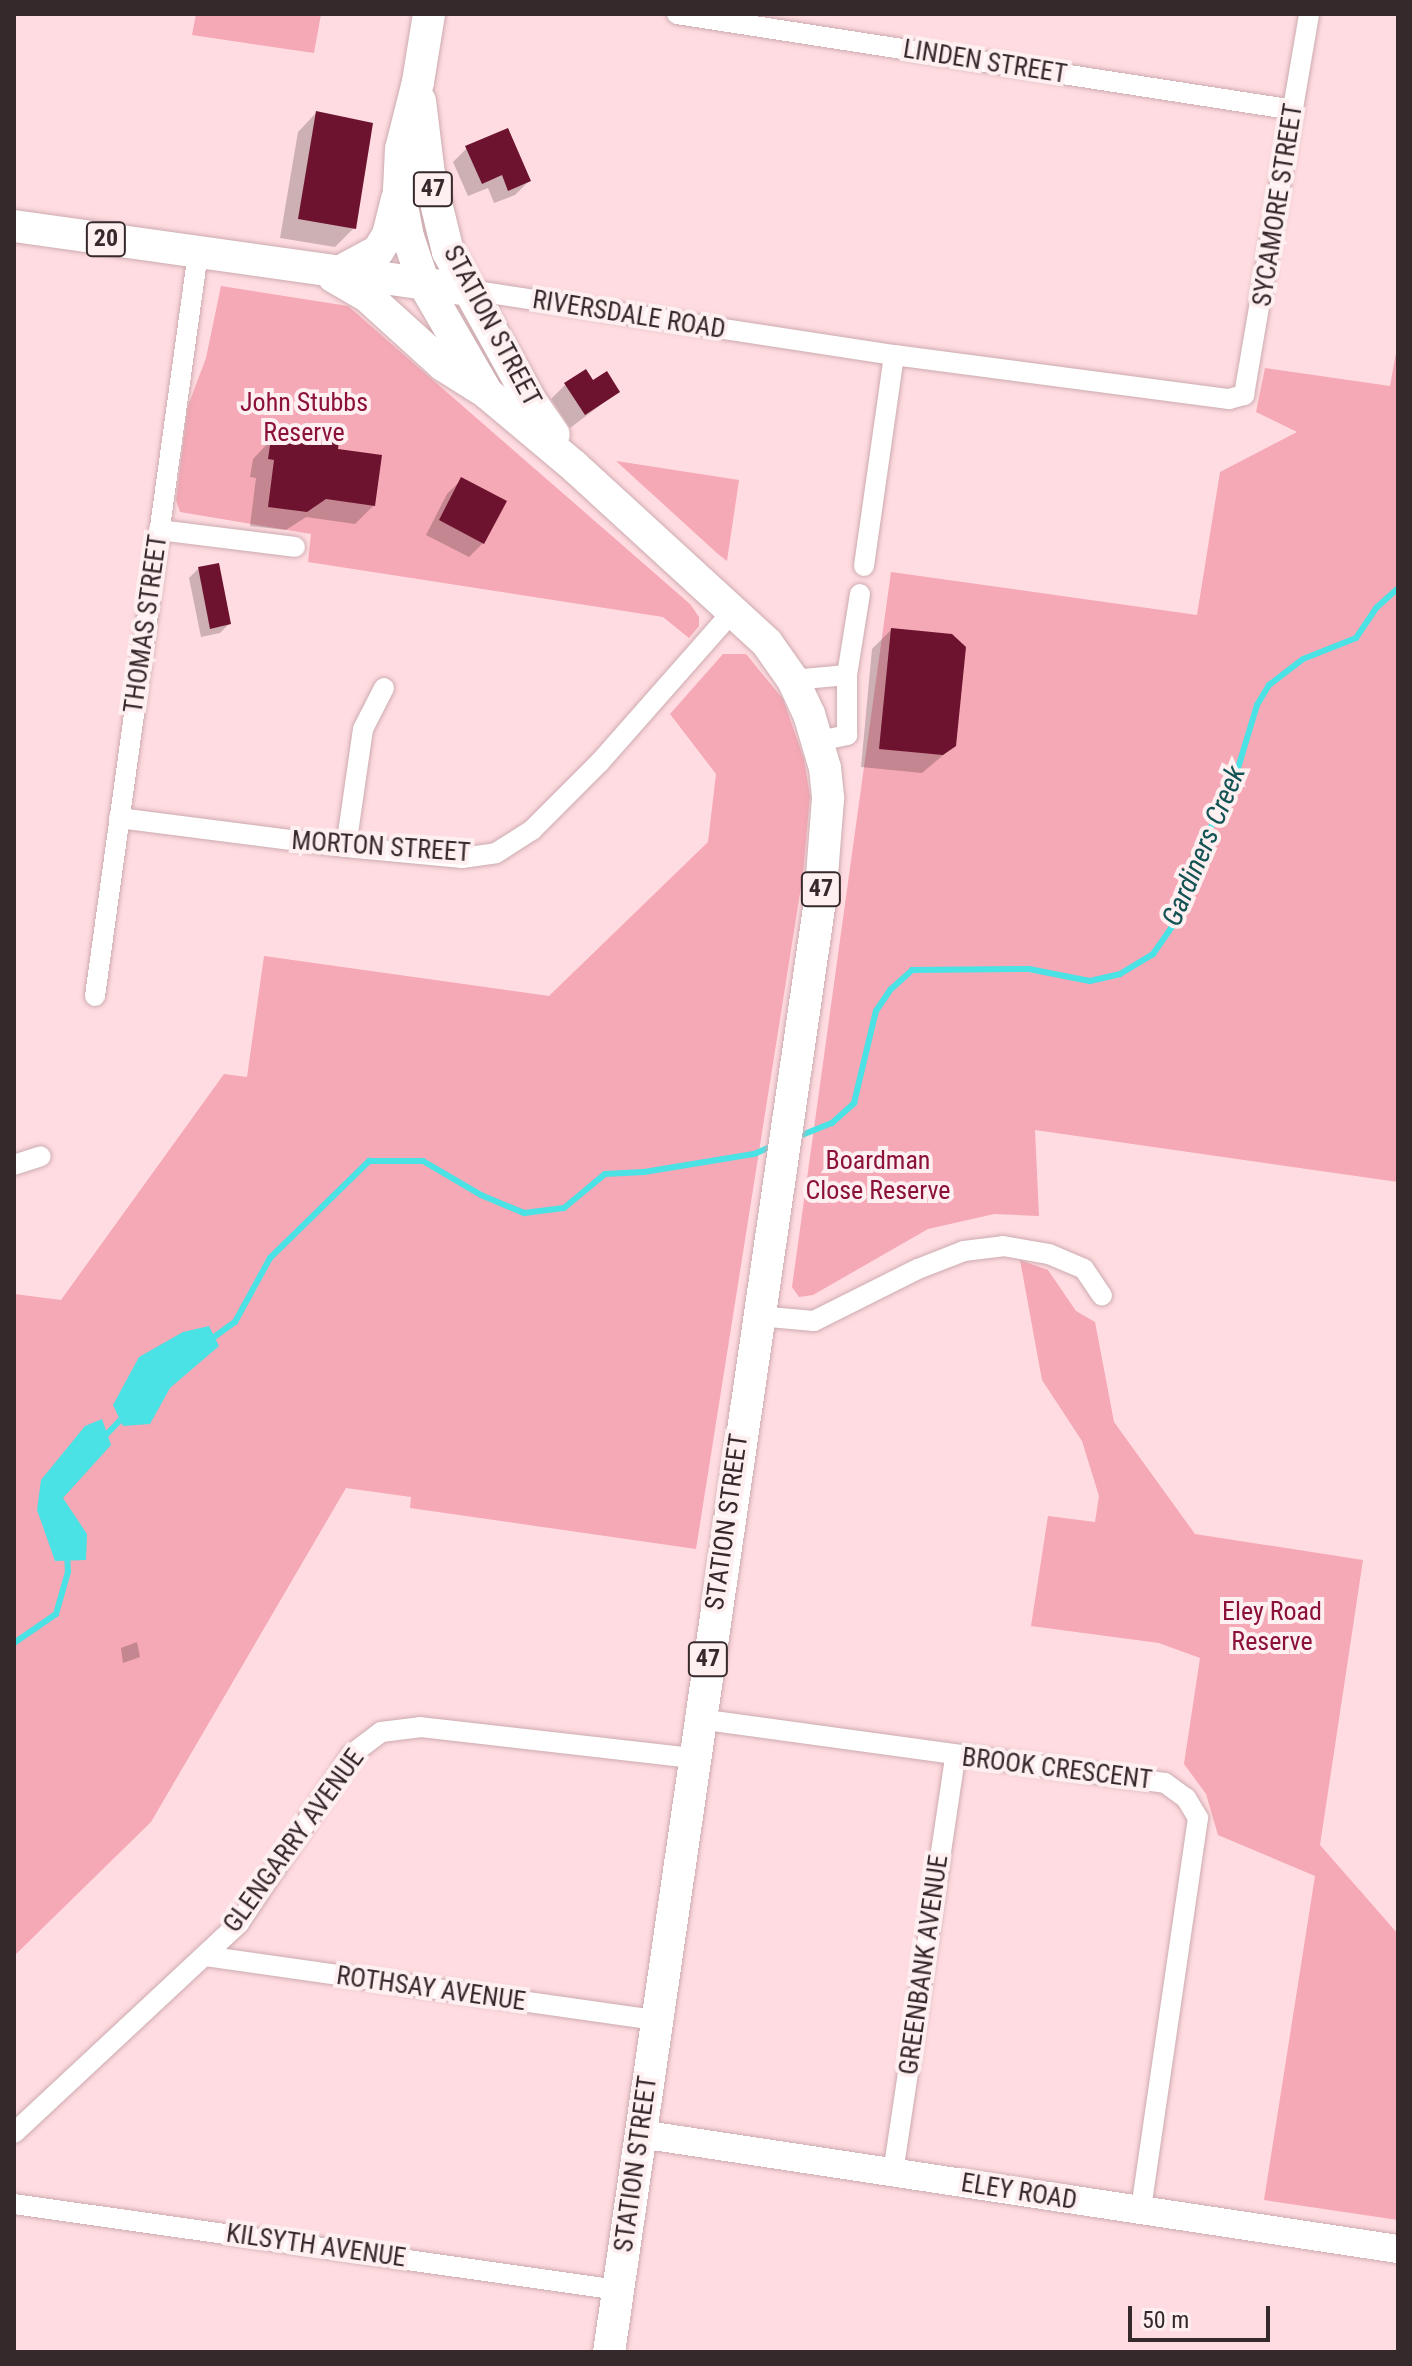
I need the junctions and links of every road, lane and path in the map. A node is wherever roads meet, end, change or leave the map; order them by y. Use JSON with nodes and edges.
{"nodes":[{"id":1,"x":429,"y":14,"type":"edge"},
{"id":2,"x":677,"y":14,"type":"edge"},
{"id":3,"x":1309,"y":14,"type":"edge"},
{"id":4,"x":418,"y":82,"type":"junction"},
{"id":5,"x":1294,"y":110,"type":"junction"},
{"id":6,"x":399,"y":190,"type":"junction"},
{"id":7,"x":14,"y":226,"type":"edge"},
{"id":8,"x":198,"y":253,"type":"junction"},
{"id":9,"x":331,"y":271,"type":"junction"},
{"id":10,"x":424,"y":284,"type":"junction"},
{"id":11,"x":469,"y":290,"type":"junction"},
{"id":12,"x":894,"y":355,"type":"junction"},
{"id":13,"x":487,"y":393,"type":"junction"},
{"id":14,"x":1244,"y":395,"type":"joint"},
{"id":15,"x":574,"y":466,"type":"junction"},
{"id":16,"x":159,"y":530,"type":"junction"},
{"id":17,"x":295,"y":547,"type":"dead end"},
{"id":18,"x":864,"y":566,"type":"dead end"},
{"id":19,"x":860,"y":594,"type":"dead end"},
{"id":20,"x":733,"y":611,"type":"junction"},
{"id":21,"x":847,"y":675,"type":"junction"},
{"id":22,"x":793,"y":680,"type":"junction"},
{"id":23,"x":384,"y":688,"type":"dead end"},
{"id":24,"x":833,"y":738,"type":"junction"},
{"id":25,"x":119,"y":818,"type":"junction"},
{"id":26,"x":346,"y":847,"type":"junction"},
{"id":27,"x":95,"y":996,"type":"dead end"},
{"id":28,"x":41,"y":1156,"type":"dead end"},
{"id":29,"x":14,"y":1165,"type":"edge"},
{"id":30,"x":1102,"y":1296,"type":"dead end"},
{"id":31,"x":758,"y":1316,"type":"junction"},
{"id":32,"x":699,"y":1719,"type":"junction"},
{"id":33,"x":955,"y":1756,"type":"junction"},
{"id":34,"x":693,"y":1758,"type":"junction"},
{"id":35,"x":205,"y":1956,"type":"junction"},
{"id":36,"x":656,"y":2020,"type":"junction"},
{"id":37,"x":14,"y":2133,"type":"edge"},
{"id":38,"x":640,"y":2134,"type":"junction"},
{"id":39,"x":893,"y":2173,"type":"junction"},
{"id":40,"x":14,"y":2204,"type":"edge"},
{"id":41,"x":1141,"y":2211,"type":"junction"},
{"id":42,"x":1398,"y":2249,"type":"edge"},
{"id":43,"x":618,"y":2290,"type":"junction"},
{"id":44,"x":609,"y":2352,"type":"edge"}],
"edges":[{"from":1,"to":4,"type":"main road","name":"STATION STREET","number":"47"},
{"from":2,"to":5,"type":"street","name":"LINDEN STREET"},
{"from":3,"to":5,"type":"street","name":"SYCAMORE STREET"},
{"from":4,"to":6,"type":"main road","name":"STATION STREET","number":"47"},
{"from":4,"to":11,"type":"main road","name":"STATION STREET","number":"47"},
{"from":5,"to":14,"type":"street","name":"SYCAMORE STREET"},
{"from":6,"to":9,"type":"main road"},
{"from":6,"to":10,"type":"main road","name":"STATION STREET","number":"47"},
{"from":7,"to":8,"type":"main road","name":"RIVERSDALE ROAD","number":"20"},
{"from":8,"to":9,"type":"main road","name":"RIVERSDALE ROAD","number":"20"},
{"from":8,"to":16,"type":"street","name":"THOMAS STREET"},
{"from":9,"to":10,"type":"main road","name":"RIVERSDALE ROAD","number":"20"},
{"from":9,"to":13,"type":"main road"},
{"from":10,"to":11,"type":"main road","name":"RIVERSDALE ROAD","number":"20"},
{"from":10,"to":13,"type":"main road","name":"STATION STREET","number":"47"},
{"from":11,"to":12,"type":"street","name":"RIVERSDALE ROAD"},
{"from":11,"to":15,"type":"main road","name":"STATION STREET","number":"47"},
{"from":12,"to":14,"type":"street","name":"RIVERSDALE ROAD"},
{"from":12,"to":18,"type":"street"},
{"from":13,"to":15,"type":"main road","name":"STATION STREET","number":"47"},
{"from":15,"to":20,"type":"main road","name":"STATION STREET","number":"47"},
{"from":16,"to":17,"type":"street"},
{"from":16,"to":25,"type":"street","name":"THOMAS STREET"},
{"from":19,"to":21,"type":"street","name":"STATION STREET"},
{"from":20,"to":22,"type":"main road","name":"STATION STREET","number":"47"},
{"from":20,"to":26,"type":"street","name":"MORTON STREET"},
{"from":21,"to":22,"type":"street"},
{"from":21,"to":24,"type":"street","name":"STATION STREET"},
{"from":22,"to":24,"type":"main road","name":"STATION STREET","number":"47"},
{"from":23,"to":26,"type":"street"},
{"from":24,"to":31,"type":"main road","name":"STATION STREET","number":"47"},
{"from":25,"to":26,"type":"street","name":"MORTON STREET"},
{"from":25,"to":27,"type":"street","name":"THOMAS STREET"},
{"from":28,"to":29,"type":"street"},
{"from":30,"to":31,"type":"street"},
{"from":31,"to":32,"type":"main road","name":"STATION STREET","number":"47"},
{"from":32,"to":33,"type":"street","name":"BROOK CRESCENT"},
{"from":32,"to":34,"type":"main road","name":"STATION STREET","number":"47"},
{"from":33,"to":39,"type":"street","name":"GREENBANK AVENUE"},
{"from":33,"to":41,"type":"street","name":"BROOK CRESCENT"},
{"from":34,"to":35,"type":"street","name":"GLENGARRY AVENUE"},
{"from":34,"to":36,"type":"main road","name":"STATION STREET","number":"47"},
{"from":35,"to":36,"type":"street","name":"ROTHSAY AVENUE"},
{"from":35,"to":37,"type":"street","name":"GLENGARRY AVENUE"},
{"from":36,"to":38,"type":"main road","name":"STATION STREET","number":"47"},
{"from":38,"to":39,"type":"main road","name":"ELEY ROAD"},
{"from":38,"to":43,"type":"main road","name":"STATION STREET","number":"47"},
{"from":39,"to":41,"type":"main road","name":"ELEY ROAD"},
{"from":40,"to":43,"type":"street","name":"KILSYTH AVENUE"},
{"from":41,"to":42,"type":"main road","name":"ELEY ROAD"},
{"from":43,"to":44,"type":"main road","name":"STATION STREET","number":"47"}]}
